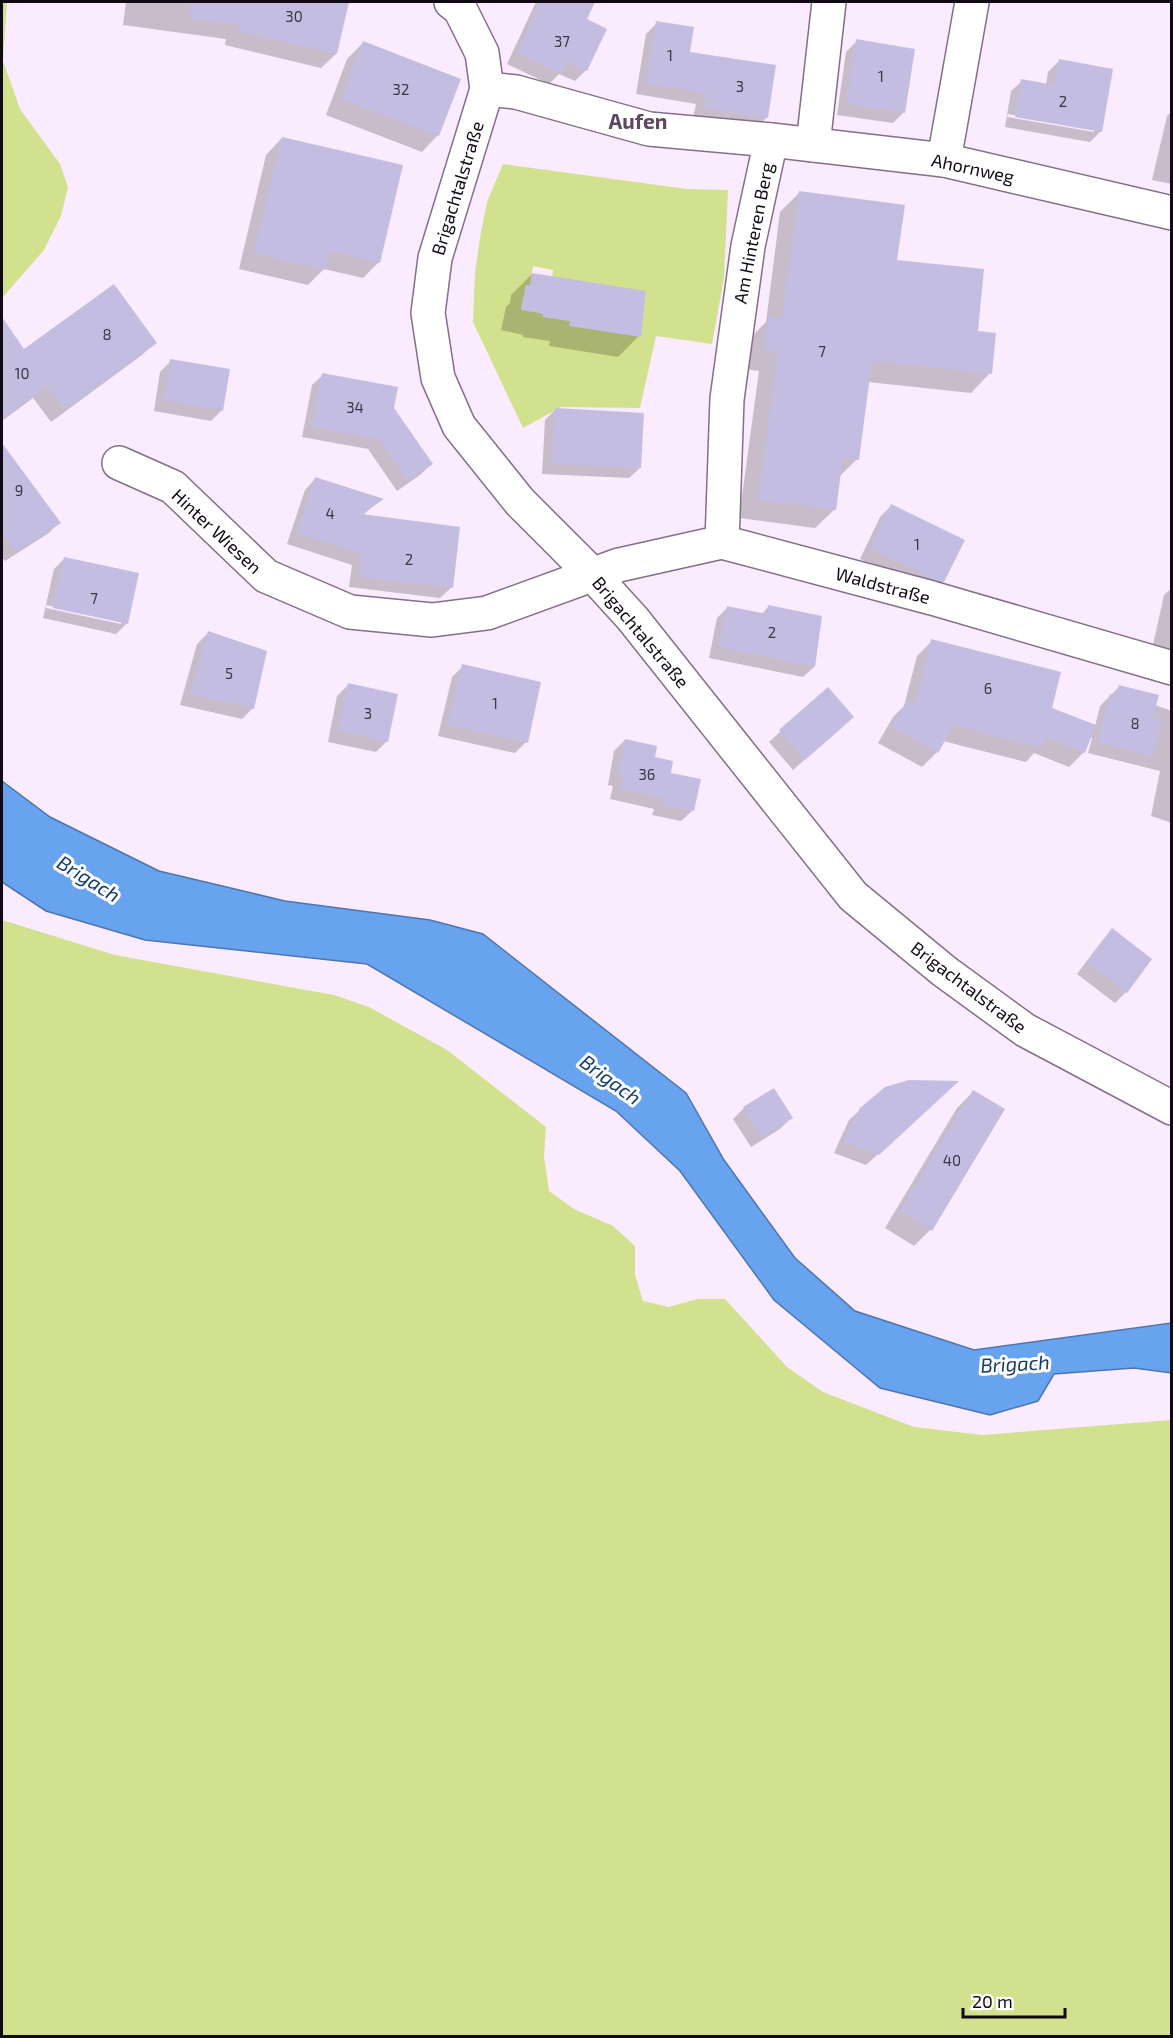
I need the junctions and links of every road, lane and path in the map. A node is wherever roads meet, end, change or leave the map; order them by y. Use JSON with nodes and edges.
{"nodes":[{"id":1,"x":451,"y":2,"type":"edge"},
{"id":2,"x":830,"y":2,"type":"edge"},
{"id":3,"x":972,"y":2,"type":"edge"},
{"id":4,"x":487,"y":89,"type":"junction"},
{"id":5,"x":771,"y":140,"type":"junction"},
{"id":6,"x":813,"y":145,"type":"junction"},
{"id":7,"x":944,"y":160,"type":"junction"},
{"id":8,"x":1172,"y":213,"type":"edge"},
{"id":9,"x":119,"y":463,"type":"dead end"},
{"id":10,"x":722,"y":542,"type":"junction"},
{"id":11,"x":593,"y":575,"type":"junction"},
{"id":12,"x":1172,"y":668,"type":"edge"},
{"id":13,"x":1172,"y":1108,"type":"edge"}],
"edges":[{"from":1,"to":4,"type":"street","name":"Brigachtalstraße"},
{"from":2,"to":6,"type":"street"},
{"from":3,"to":7,"type":"street"},
{"from":4,"to":5,"type":"street","name":"Am Hinteren Berg"},
{"from":4,"to":11,"type":"street","name":"Brigachtalstraße"},
{"from":5,"to":6,"type":"street","name":"Ahornweg"},
{"from":5,"to":10,"type":"street","name":"Am Hinteren Berg"},
{"from":6,"to":7,"type":"street","name":"Ahornweg"},
{"from":7,"to":8,"type":"street","name":"Ahornweg"},
{"from":9,"to":11,"type":"street","name":"Hinter Wiesen"},
{"from":10,"to":11,"type":"street","name":"Waldstraße"},
{"from":10,"to":12,"type":"street","name":"Waldstraße"},
{"from":11,"to":13,"type":"street","name":"Brigachtalstraße"}]}
